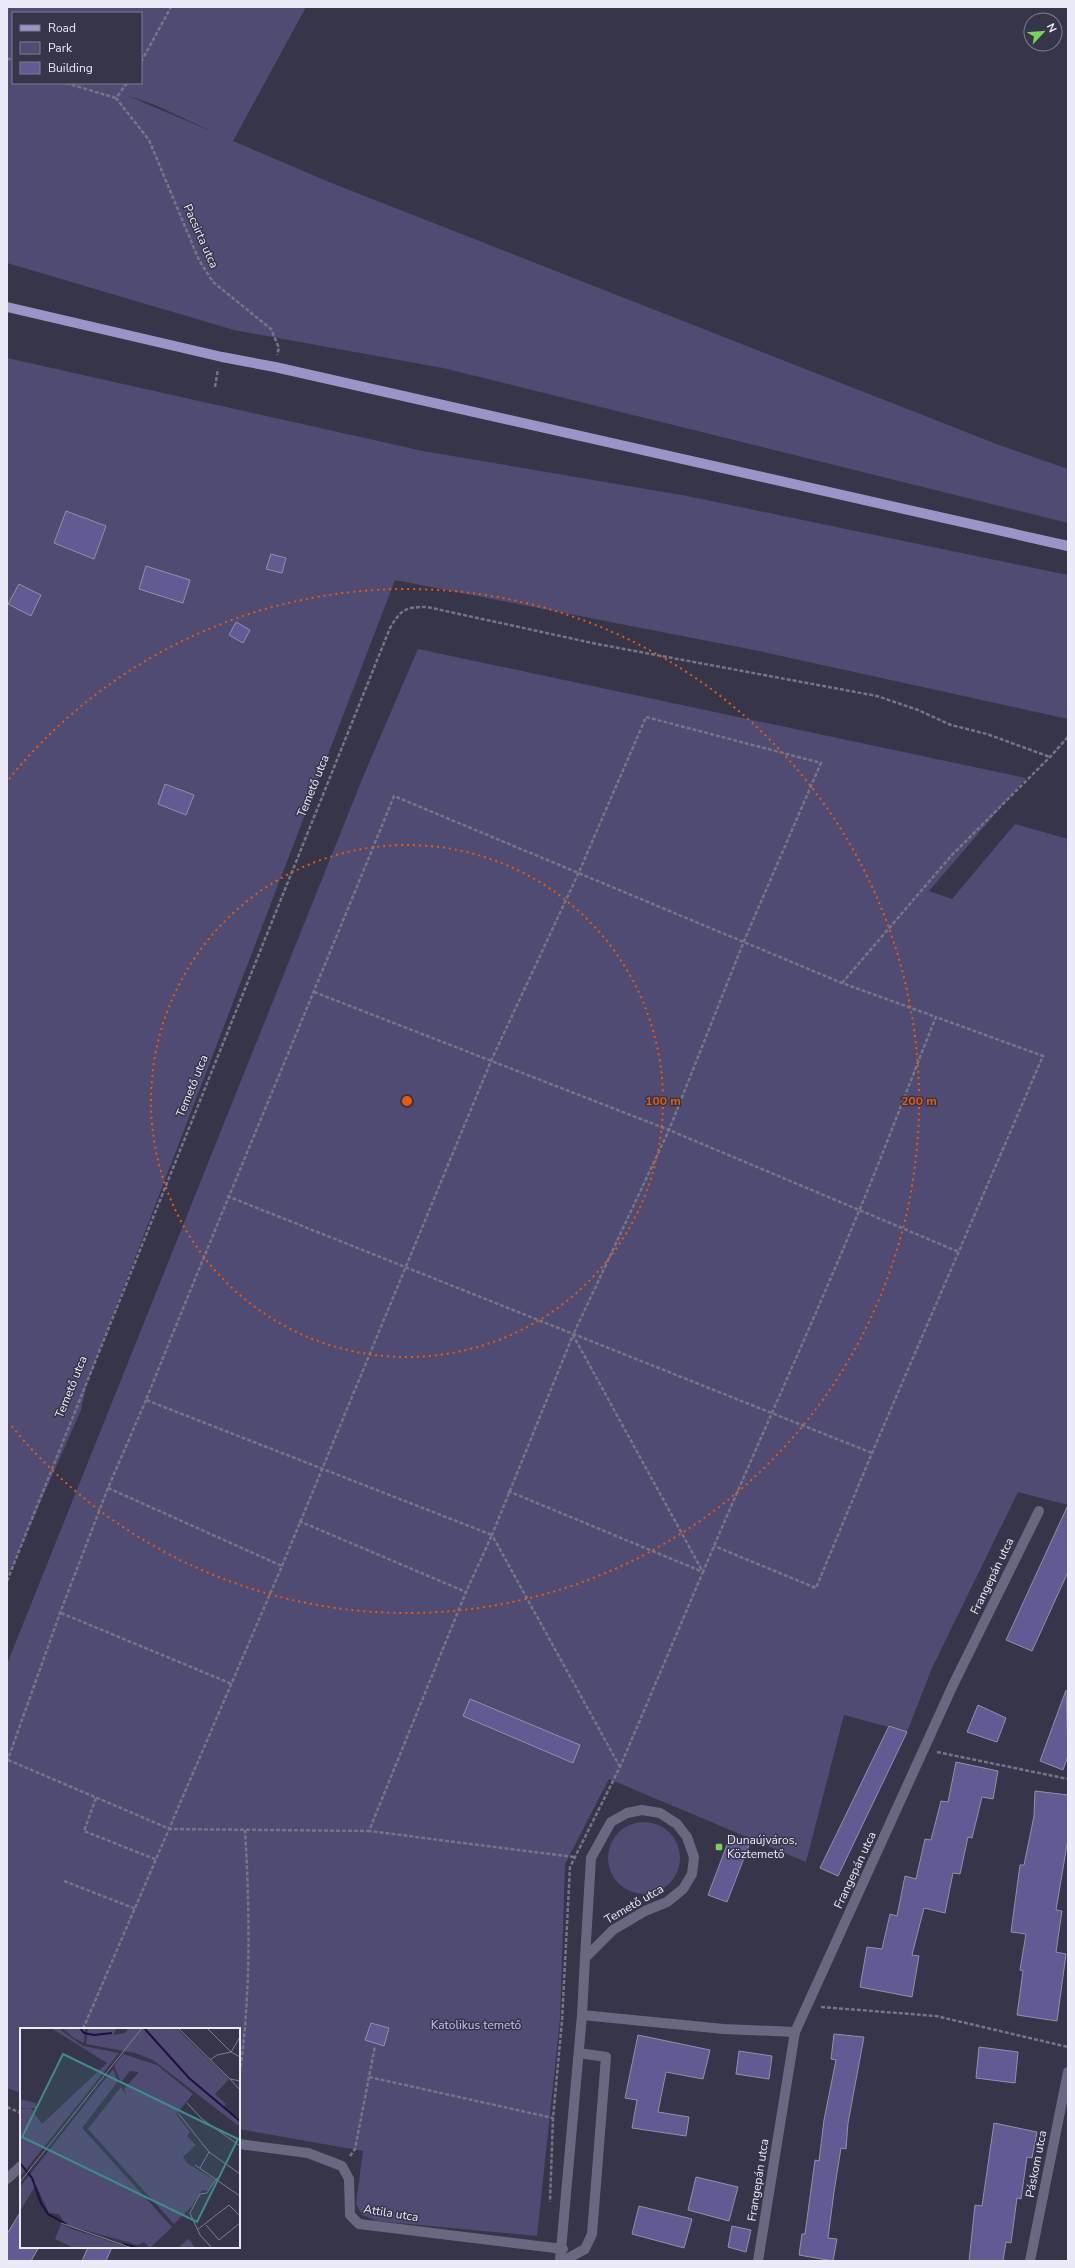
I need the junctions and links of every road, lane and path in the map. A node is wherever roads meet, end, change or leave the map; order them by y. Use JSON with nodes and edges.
{"nodes":[{"id":1,"x":170,"y":7,"type":"edge"},
{"id":2,"x":142,"y":60,"type":"edge"},
{"id":3,"x":69,"y":84,"type":"edge"},
{"id":4,"x":126,"y":84,"type":"edge"},
{"id":5,"x":116,"y":98,"type":"junction"},
{"id":6,"x":7,"y":307,"type":"edge"},
{"id":7,"x":222,"y":357,"type":"junction"},
{"id":8,"x":274,"y":367,"type":"junction"},
{"id":9,"x":215,"y":387,"type":"dead end"},
{"id":10,"x":1068,"y":546,"type":"edge"},
{"id":11,"x":1068,"y":737,"type":"edge"},
{"id":12,"x":1050,"y":758,"type":"junction"},
{"id":13,"x":579,"y":872,"type":"junction"},
{"id":14,"x":744,"y":941,"type":"junction"},
{"id":15,"x":842,"y":983,"type":"junction"},
{"id":16,"x":314,"y":992,"type":"junction"},
{"id":17,"x":936,"y":1017,"type":"junction"},
{"id":18,"x":491,"y":1061,"type":"junction"},
{"id":19,"x":669,"y":1130,"type":"junction"},
{"id":20,"x":227,"y":1196,"type":"junction"},
{"id":21,"x":860,"y":1210,"type":"junction"},
{"id":22,"x":959,"y":1252,"type":"junction"},
{"id":23,"x":405,"y":1267,"type":"junction"},
{"id":24,"x":573,"y":1335,"type":"junction"},
{"id":25,"x":146,"y":1400,"type":"junction"},
{"id":26,"x":773,"y":1413,"type":"junction"},
{"id":27,"x":872,"y":1453,"type":"junction"},
{"id":28,"x":321,"y":1468,"type":"junction"},
{"id":29,"x":108,"y":1488,"type":"junction"},
{"id":30,"x":508,"y":1491,"type":"junction"},
{"id":31,"x":1040,"y":1510,"type":"dead end"},
{"id":32,"x":299,"y":1521,"type":"junction"},
{"id":33,"x":492,"y":1535,"type":"junction"},
{"id":34,"x":714,"y":1546,"type":"junction"},
{"id":35,"x":282,"y":1566,"type":"junction"},
{"id":36,"x":702,"y":1572,"type":"junction"},
{"id":37,"x":7,"y":1582,"type":"edge"},
{"id":38,"x":466,"y":1592,"type":"junction"},
{"id":39,"x":60,"y":1613,"type":"junction"},
{"id":40,"x":232,"y":1684,"type":"junction"},
{"id":41,"x":924,"y":1749,"type":"junction"},
{"id":42,"x":8,"y":1761,"type":"edge"},
{"id":43,"x":620,"y":1766,"type":"junction"},
{"id":44,"x":1068,"y":1779,"type":"edge"},
{"id":45,"x":96,"y":1798,"type":"junction"},
{"id":46,"x":170,"y":1830,"type":"junction"},
{"id":47,"x":245,"y":1830,"type":"junction"},
{"id":48,"x":370,"y":1831,"type":"junction"},
{"id":49,"x":574,"y":1857,"type":"junction"},
{"id":50,"x":157,"y":1860,"type":"junction"},
{"id":51,"x":64,"y":1881,"type":"dead end"},
{"id":52,"x":136,"y":1909,"type":"junction"},
{"id":53,"x":585,"y":1958,"type":"junction"},
{"id":54,"x":806,"y":2006,"type":"junction"},
{"id":55,"x":582,"y":2015,"type":"junction"},
{"id":56,"x":83,"y":2028,"type":"edge"},
{"id":57,"x":795,"y":2032,"type":"junction"},
{"id":58,"x":375,"y":2046,"type":"dead end"},
{"id":59,"x":1068,"y":2047,"type":"edge"},
{"id":60,"x":579,"y":2053,"type":"junction"},
{"id":61,"x":240,"y":2072,"type":"edge"},
{"id":62,"x":1068,"y":2072,"type":"edge"},
{"id":63,"x":369,"y":2077,"type":"junction"},
{"id":64,"x":7,"y":2107,"type":"edge"},
{"id":65,"x":20,"y":2113,"type":"edge"},
{"id":66,"x":553,"y":2118,"type":"junction"},
{"id":67,"x":240,"y":2144,"type":"edge"},
{"id":68,"x":342,"y":2166,"type":"junction"},
{"id":69,"x":20,"y":2167,"type":"edge"},
{"id":70,"x":7,"y":2179,"type":"edge"},
{"id":71,"x":550,"y":2209,"type":"dead end"},
{"id":72,"x":563,"y":2249,"type":"junction"},
{"id":73,"x":561,"y":2261,"type":"edge"},
{"id":74,"x":758,"y":2261,"type":"edge"},
{"id":75,"x":1030,"y":2261,"type":"edge"}],
"edges":[{"from":1,"to":2,"type":"path"},
{"from":3,"to":5,"type":"path"},
{"from":4,"to":5,"type":"path"},
{"from":5,"to":8,"type":"path","name":"Pacsirta utca"},
{"from":6,"to":7,"type":"main road"},
{"from":7,"to":8,"type":"main road"},
{"from":7,"to":9,"type":"path"},
{"from":8,"to":10,"type":"main road"},
{"from":11,"to":12,"type":"path"},
{"from":12,"to":15,"type":"path"},
{"from":12,"to":37,"type":"path","name":"Temető utca"},
{"from":13,"to":14,"type":"path"},
{"from":13,"to":14,"type":"path"},
{"from":13,"to":16,"type":"path"},
{"from":13,"to":18,"type":"path"},
{"from":14,"to":15,"type":"path"},
{"from":14,"to":19,"type":"path"},
{"from":15,"to":17,"type":"path"},
{"from":16,"to":18,"type":"path"},
{"from":16,"to":20,"type":"path"},
{"from":17,"to":21,"type":"path"},
{"from":17,"to":22,"type":"path"},
{"from":18,"to":19,"type":"path"},
{"from":18,"to":23,"type":"path"},
{"from":19,"to":21,"type":"path"},
{"from":19,"to":24,"type":"path"},
{"from":20,"to":23,"type":"path"},
{"from":20,"to":25,"type":"path"},
{"from":21,"to":22,"type":"path"},
{"from":21,"to":26,"type":"path"},
{"from":22,"to":27,"type":"path"},
{"from":23,"to":24,"type":"path"},
{"from":23,"to":28,"type":"path"},
{"from":24,"to":26,"type":"path"},
{"from":24,"to":30,"type":"path"},
{"from":24,"to":36,"type":"path"},
{"from":25,"to":28,"type":"path"},
{"from":25,"to":29,"type":"path"},
{"from":26,"to":27,"type":"path"},
{"from":26,"to":34,"type":"path"},
{"from":27,"to":34,"type":"path"},
{"from":28,"to":32,"type":"path"},
{"from":28,"to":33,"type":"path"},
{"from":29,"to":35,"type":"path"},
{"from":29,"to":39,"type":"path"},
{"from":30,"to":33,"type":"path"},
{"from":30,"to":36,"type":"path"},
{"from":31,"to":41,"type":"street","name":"Frangepán utca"},
{"from":32,"to":35,"type":"path"},
{"from":32,"to":38,"type":"path"},
{"from":33,"to":38,"type":"path"},
{"from":33,"to":43,"type":"path"},
{"from":34,"to":36,"type":"path"},
{"from":35,"to":40,"type":"path"},
{"from":36,"to":43,"type":"path"},
{"from":38,"to":48,"type":"path"},
{"from":39,"to":40,"type":"path"},
{"from":39,"to":42,"type":"path"},
{"from":40,"to":46,"type":"path"},
{"from":41,"to":44,"type":"path"},
{"from":41,"to":54,"type":"street","name":"Frangepán utca"},
{"from":42,"to":45,"type":"path"},
{"from":43,"to":49,"type":"path"},
{"from":45,"to":46,"type":"path"},
{"from":45,"to":50,"type":"path"},
{"from":46,"to":47,"type":"path"},
{"from":46,"to":50,"type":"path"},
{"from":47,"to":48,"type":"path"},
{"from":47,"to":61,"type":"path"},
{"from":48,"to":49,"type":"path"},
{"from":49,"to":66,"type":"path"},
{"from":50,"to":52,"type":"path"},
{"from":51,"to":52,"type":"path"},
{"from":52,"to":56,"type":"path"},
{"from":53,"to":53,"type":"street","name":"Temető utca"},
{"from":53,"to":55,"type":"street","name":"Temető utca"},
{"from":54,"to":57,"type":"street","name":"Frangepán utca"},
{"from":54,"to":59,"type":"path"},
{"from":55,"to":57,"type":"street"},
{"from":55,"to":60,"type":"street","name":"Temető utca"},
{"from":57,"to":74,"type":"street","name":"Frangepán utca"},
{"from":58,"to":63,"type":"path"},
{"from":60,"to":72,"type":"street","name":"Temető utca"},
{"from":60,"to":73,"type":"street"},
{"from":62,"to":75,"type":"street","name":"Páskom utca"},
{"from":63,"to":66,"type":"path"},
{"from":63,"to":68,"type":"path"},
{"from":64,"to":65,"type":"path"},
{"from":66,"to":71,"type":"path"},
{"from":67,"to":68,"type":"street"},
{"from":68,"to":72,"type":"street","name":"Attila utca"},
{"from":69,"to":70,"type":"street"},
{"from":72,"to":73,"type":"street","name":"Temető utca"}]}
